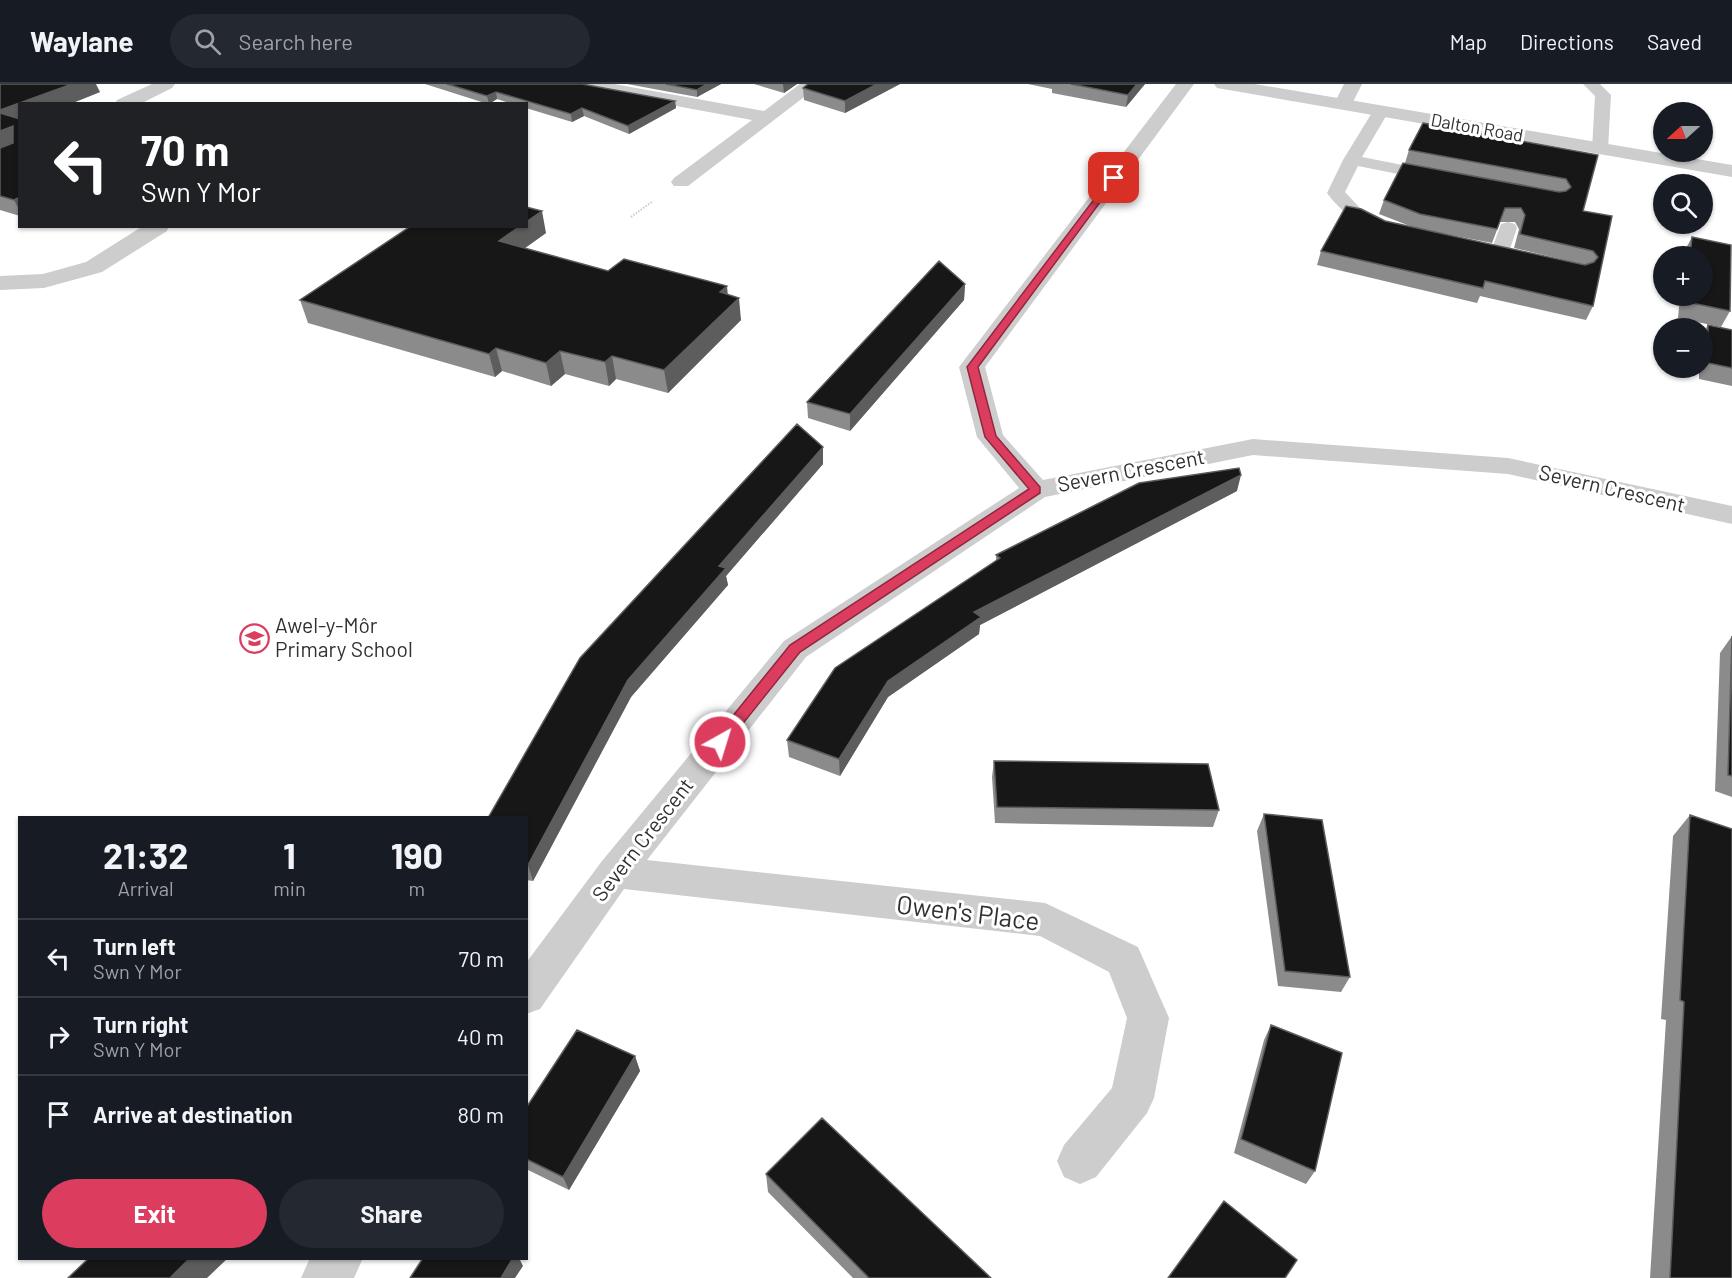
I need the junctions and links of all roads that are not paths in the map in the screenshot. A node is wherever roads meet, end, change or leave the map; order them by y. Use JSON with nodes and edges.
{"nodes":[{"id":1,"x":166,"y":84,"type":"edge"},
{"id":2,"x":584,"y":84,"type":"edge"},
{"id":3,"x":812,"y":84,"type":"edge"},
{"id":4,"x":1185,"y":84,"type":"edge"},
{"id":5,"x":1223,"y":84,"type":"edge"},
{"id":6,"x":1353,"y":84,"type":"edge"},
{"id":7,"x":1591,"y":84,"type":"edge"},
{"id":8,"x":128,"y":102,"type":"edge"},
{"id":9,"x":1343,"y":104,"type":"junction"},
{"id":10,"x":1382,"y":111,"type":"junction"},
{"id":11,"x":765,"y":117,"type":"junction"},
{"id":12,"x":1600,"y":149,"type":"junction"},
{"id":13,"x":1352,"y":160,"type":"junction"},
{"id":14,"x":1732,"y":171,"type":"edge"},
{"id":15,"x":1453,"y":180,"type":"edge"},
{"id":16,"x":681,"y":182,"type":"dead end"},
{"id":17,"x":156,"y":228,"type":"edge"},
{"id":18,"x":1508,"y":228,"type":"edge"},
{"id":19,"x":1399,"y":232,"type":"edge"},
{"id":20,"x":1478,"y":249,"type":"edge"},
{"id":21,"x":1500,"y":254,"type":"junction"},
{"id":22,"x":1522,"y":258,"type":"edge"},
{"id":23,"x":0,"y":283,"type":"edge"},
{"id":24,"x":1036,"y":490,"type":"junction"},
{"id":25,"x":1732,"y":515,"type":"edge"},
{"id":26,"x":615,"y":872,"type":"junction"},
{"id":27,"x":528,"y":993,"type":"edge"},
{"id":28,"x":1080,"y":1161,"type":"dead end"},
{"id":29,"x":338,"y":1260,"type":"edge"},
{"id":30,"x":325,"y":1278,"type":"edge"}],
"edges":[{"from":1,"to":8,"type":"street"},
{"from":2,"to":11,"type":"street"},
{"from":3,"to":11,"type":"street"},
{"from":4,"to":24,"type":"street"},
{"from":5,"to":9,"type":"street","name":"Dalton Road"},
{"from":6,"to":9,"type":"street"},
{"from":7,"to":12,"type":"lane"},
{"from":9,"to":10,"type":"street","name":"Dalton Road"},
{"from":10,"to":12,"type":"street","name":"Dalton Road"},
{"from":10,"to":13,"type":"lane"},
{"from":11,"to":16,"type":"street"},
{"from":12,"to":14,"type":"street","name":"Dalton Road"},
{"from":13,"to":15,"type":"lane"},
{"from":13,"to":19,"type":"lane"},
{"from":17,"to":23,"type":"street"},
{"from":18,"to":21,"type":"lane"},
{"from":20,"to":21,"type":"lane"},
{"from":21,"to":22,"type":"lane"},
{"from":24,"to":25,"type":"street","name":"Severn Crescent"},
{"from":24,"to":26,"type":"street","name":"Severn Crescent"},
{"from":26,"to":27,"type":"street","name":"Severn Crescent"},
{"from":26,"to":28,"type":"street","name":"Owen's Place"},
{"from":29,"to":30,"type":"street"}]}
